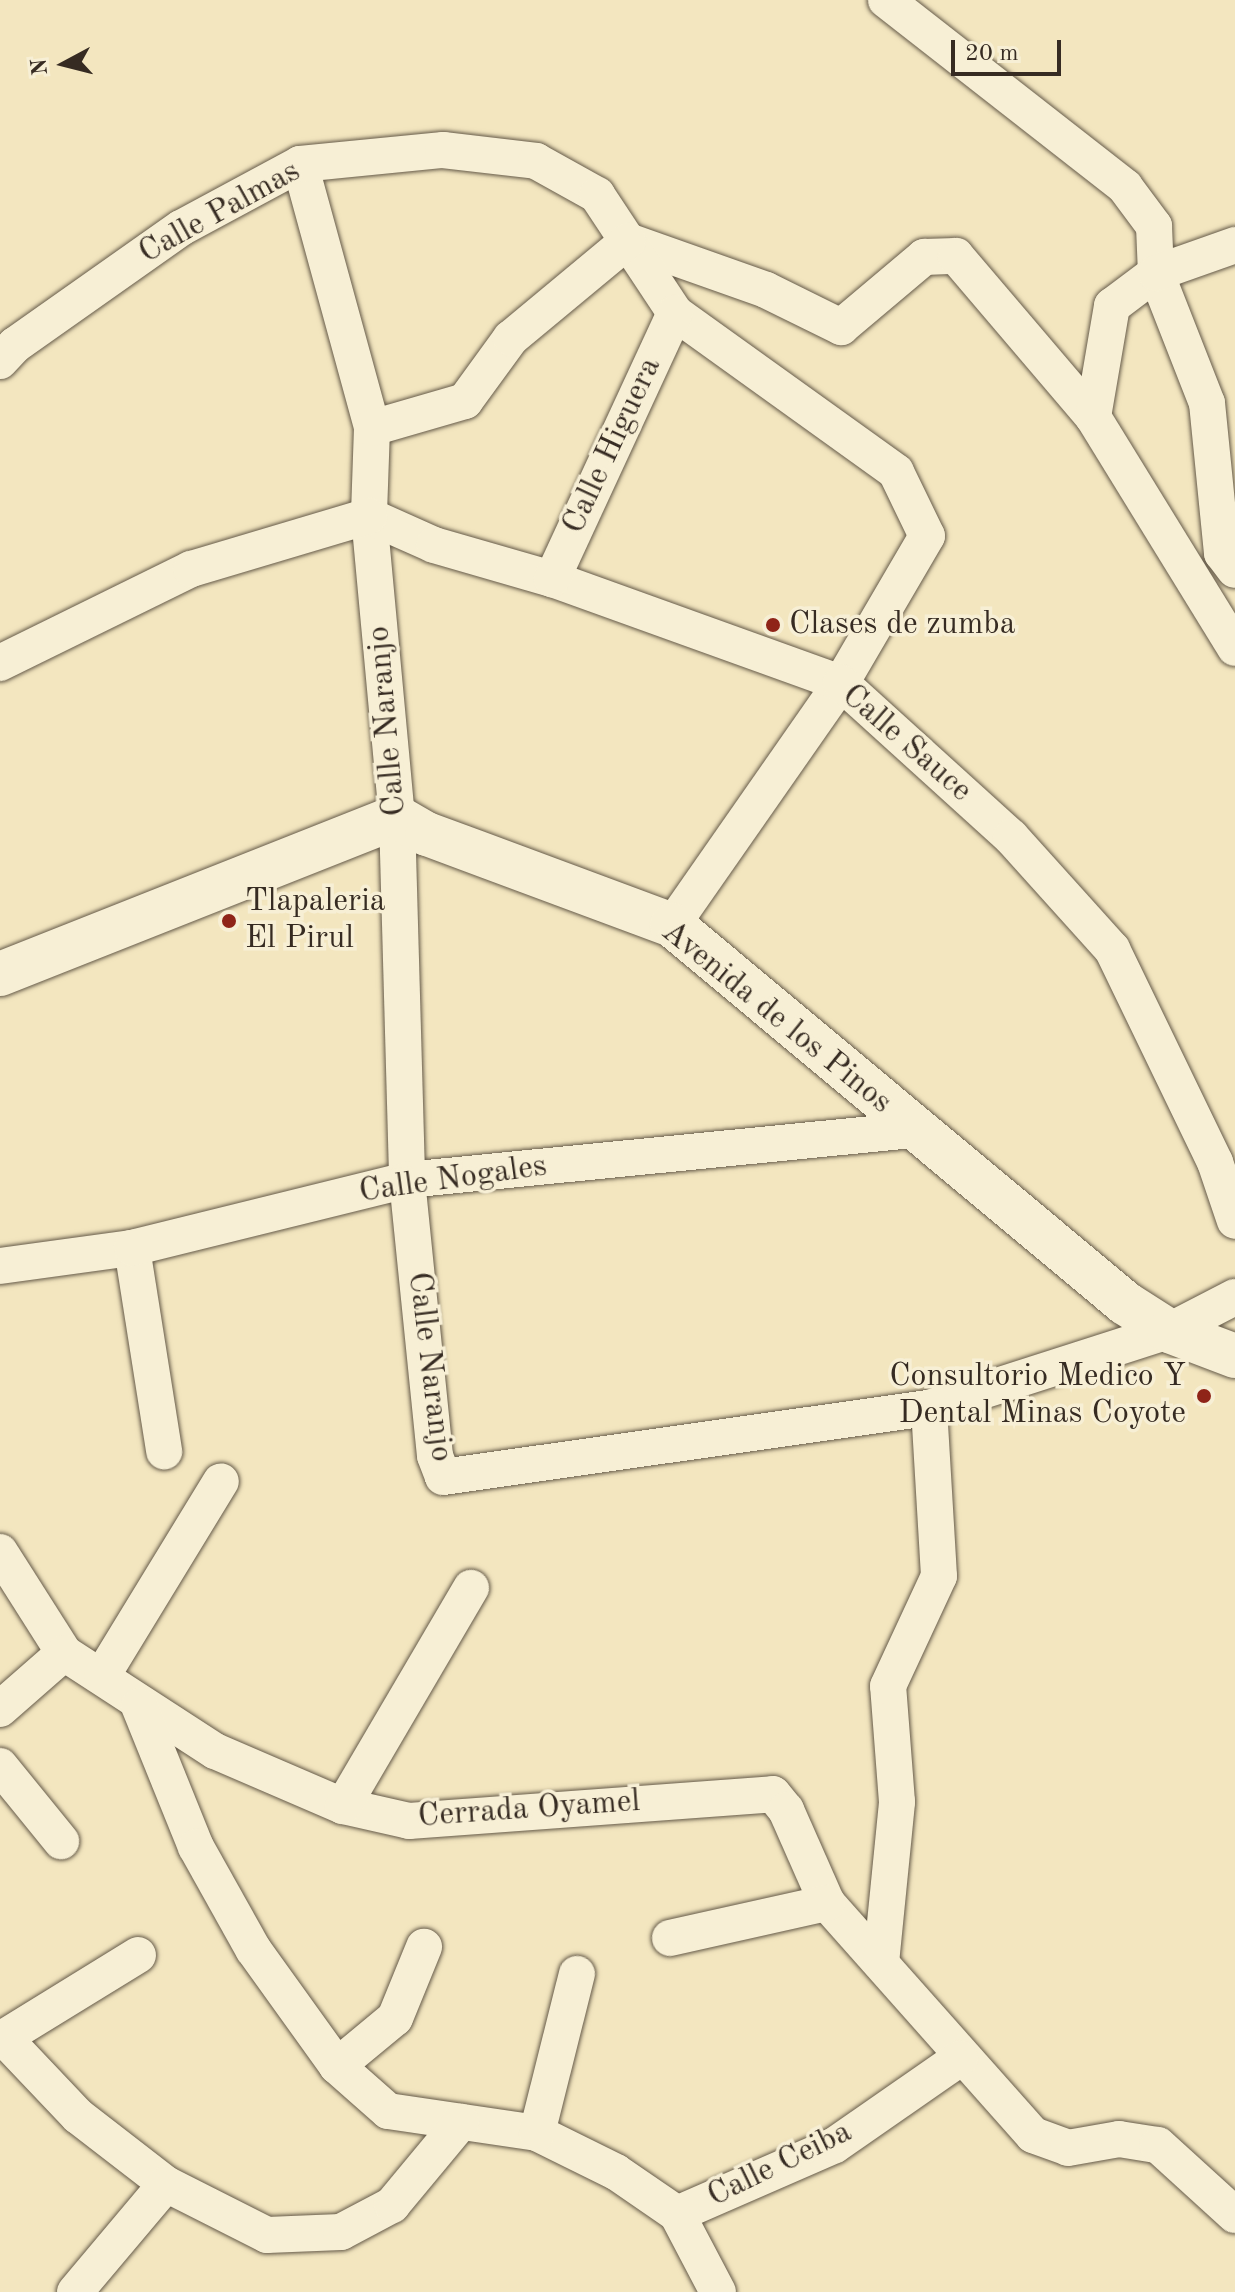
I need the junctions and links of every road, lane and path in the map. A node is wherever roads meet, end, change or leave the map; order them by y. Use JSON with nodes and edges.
{"nodes":[{"id":1,"x":886,"y":0,"type":"edge"},
{"id":2,"x":300,"y":164,"type":"junction"},
{"id":3,"x":628,"y":241,"type":"junction"},
{"id":4,"x":1235,"y":245,"type":"edge"},
{"id":5,"x":1156,"y":273,"type":"junction"},
{"id":6,"x":675,"y":313,"type":"junction"},
{"id":7,"x":0,"y":361,"type":"edge"},
{"id":8,"x":1093,"y":417,"type":"junction"},
{"id":9,"x":372,"y":428,"type":"junction"},
{"id":10,"x":369,"y":516,"type":"junction"},
{"id":11,"x":1231,"y":556,"type":"edge"},
{"id":12,"x":1185,"y":574,"type":"junction"},
{"id":13,"x":552,"y":579,"type":"junction"},
{"id":14,"x":1235,"y":648,"type":"edge"},
{"id":15,"x":0,"y":663,"type":"edge"},
{"id":16,"x":841,"y":683,"type":"junction"},
{"id":17,"x":397,"y":817,"type":"junction"},
{"id":18,"x":672,"y":925,"type":"junction"},
{"id":19,"x":0,"y":974,"type":"edge"},
{"id":20,"x":912,"y":1130,"type":"junction"},
{"id":21,"x":407,"y":1180,"type":"junction"},
{"id":22,"x":1235,"y":1221,"type":"edge"},
{"id":23,"x":132,"y":1248,"type":"junction"},
{"id":24,"x":0,"y":1266,"type":"edge"},
{"id":25,"x":1235,"y":1297,"type":"edge"},
{"id":26,"x":1169,"y":1331,"type":"junction"},
{"id":27,"x":1235,"y":1356,"type":"edge"},
{"id":28,"x":929,"y":1408,"type":"junction"},
{"id":29,"x":164,"y":1451,"type":"dead end"},
{"id":30,"x":221,"y":1481,"type":"dead end"},
{"id":31,"x":0,"y":1552,"type":"edge"},
{"id":32,"x":471,"y":1588,"type":"dead end"},
{"id":33,"x":64,"y":1653,"type":"junction"},
{"id":34,"x":102,"y":1676,"type":"junction"},
{"id":35,"x":139,"y":1706,"type":"junction"},
{"id":36,"x":0,"y":1709,"type":"edge"},
{"id":37,"x":0,"y":1766,"type":"edge"},
{"id":38,"x":343,"y":1806,"type":"junction"},
{"id":39,"x":61,"y":1841,"type":"dead end"},
{"id":40,"x":827,"y":1903,"type":"junction"},
{"id":41,"x":670,"y":1938,"type":"dead end"},
{"id":42,"x":424,"y":1947,"type":"dead end"},
{"id":43,"x":138,"y":1955,"type":"dead end"},
{"id":44,"x":881,"y":1963,"type":"junction"},
{"id":45,"x":577,"y":1974,"type":"dead end"},
{"id":46,"x":2,"y":2038,"type":"edge"},
{"id":47,"x":960,"y":2058,"type":"junction"},
{"id":48,"x":337,"y":2066,"type":"junction"},
{"id":49,"x":461,"y":2122,"type":"junction"},
{"id":50,"x":537,"y":2133,"type":"junction"},
{"id":51,"x":166,"y":2184,"type":"junction"},
{"id":52,"x":677,"y":2214,"type":"junction"},
{"id":53,"x":1235,"y":2215,"type":"edge"},
{"id":54,"x":75,"y":2292,"type":"edge"},
{"id":55,"x":718,"y":2292,"type":"edge"}],
"edges":[{"from":1,"to":5,"type":"street"},
{"from":2,"to":3,"type":"street","name":"Calle Palmas"},
{"from":2,"to":7,"type":"street","name":"Calle Palmas"},
{"from":2,"to":9,"type":"street","name":"Calle Naranjo"},
{"from":3,"to":6,"type":"street","name":"Calle Palmas"},
{"from":3,"to":8,"type":"street"},
{"from":3,"to":9,"type":"street"},
{"from":4,"to":5,"type":"street"},
{"from":5,"to":8,"type":"street"},
{"from":5,"to":11,"type":"street"},
{"from":6,"to":13,"type":"street","name":"Calle Higuera"},
{"from":6,"to":16,"type":"street"},
{"from":8,"to":12,"type":"street"},
{"from":9,"to":10,"type":"street","name":"Calle Naranjo"},
{"from":10,"to":13,"type":"street","name":"Calle Sauce"},
{"from":10,"to":15,"type":"street"},
{"from":10,"to":17,"type":"street","name":"Calle Naranjo"},
{"from":11,"to":12,"type":"street"},
{"from":12,"to":14,"type":"street"},
{"from":13,"to":16,"type":"street","name":"Calle Sauce"},
{"from":16,"to":18,"type":"street"},
{"from":16,"to":22,"type":"street","name":"Calle Sauce"},
{"from":17,"to":18,"type":"street","name":"Avenida de los Pinos"},
{"from":17,"to":19,"type":"street"},
{"from":17,"to":21,"type":"street","name":"Calle Naranjo"},
{"from":18,"to":20,"type":"street","name":"Avenida de los Pinos"},
{"from":20,"to":21,"type":"street","name":"Calle Nogales"},
{"from":20,"to":26,"type":"street","name":"Avenida de los Pinos"},
{"from":21,"to":23,"type":"street","name":"Calle Nogales"},
{"from":21,"to":28,"type":"street","name":"Calle Naranjo"},
{"from":23,"to":24,"type":"street","name":"Calle Nogales"},
{"from":23,"to":29,"type":"street"},
{"from":25,"to":26,"type":"street","name":"Calle Naranjo"},
{"from":26,"to":27,"type":"street","name":"Avenida de los Pinos"},
{"from":26,"to":28,"type":"street","name":"Calle Naranjo"},
{"from":28,"to":44,"type":"street"},
{"from":30,"to":34,"type":"street"},
{"from":31,"to":33,"type":"street"},
{"from":32,"to":38,"type":"street"},
{"from":33,"to":34,"type":"street","name":"Cerrada Oyamel"},
{"from":33,"to":36,"type":"street"},
{"from":34,"to":35,"type":"street","name":"Cerrada Oyamel"},
{"from":35,"to":38,"type":"street","name":"Cerrada Oyamel"},
{"from":35,"to":48,"type":"street"},
{"from":37,"to":39,"type":"street"},
{"from":38,"to":40,"type":"street","name":"Cerrada Oyamel"},
{"from":40,"to":41,"type":"street"},
{"from":40,"to":44,"type":"street","name":"Cerrada Oyamel"},
{"from":42,"to":48,"type":"street"},
{"from":43,"to":46,"type":"street"},
{"from":44,"to":47,"type":"street","name":"Cerrada Oyamel"},
{"from":45,"to":50,"type":"street"},
{"from":46,"to":51,"type":"street"},
{"from":47,"to":52,"type":"street","name":"Calle Ceiba"},
{"from":47,"to":53,"type":"street","name":"Cerrada Oyamel"},
{"from":48,"to":49,"type":"street"},
{"from":49,"to":50,"type":"street"},
{"from":49,"to":51,"type":"street"},
{"from":50,"to":52,"type":"street"},
{"from":51,"to":54,"type":"street"},
{"from":52,"to":55,"type":"street"}]}
